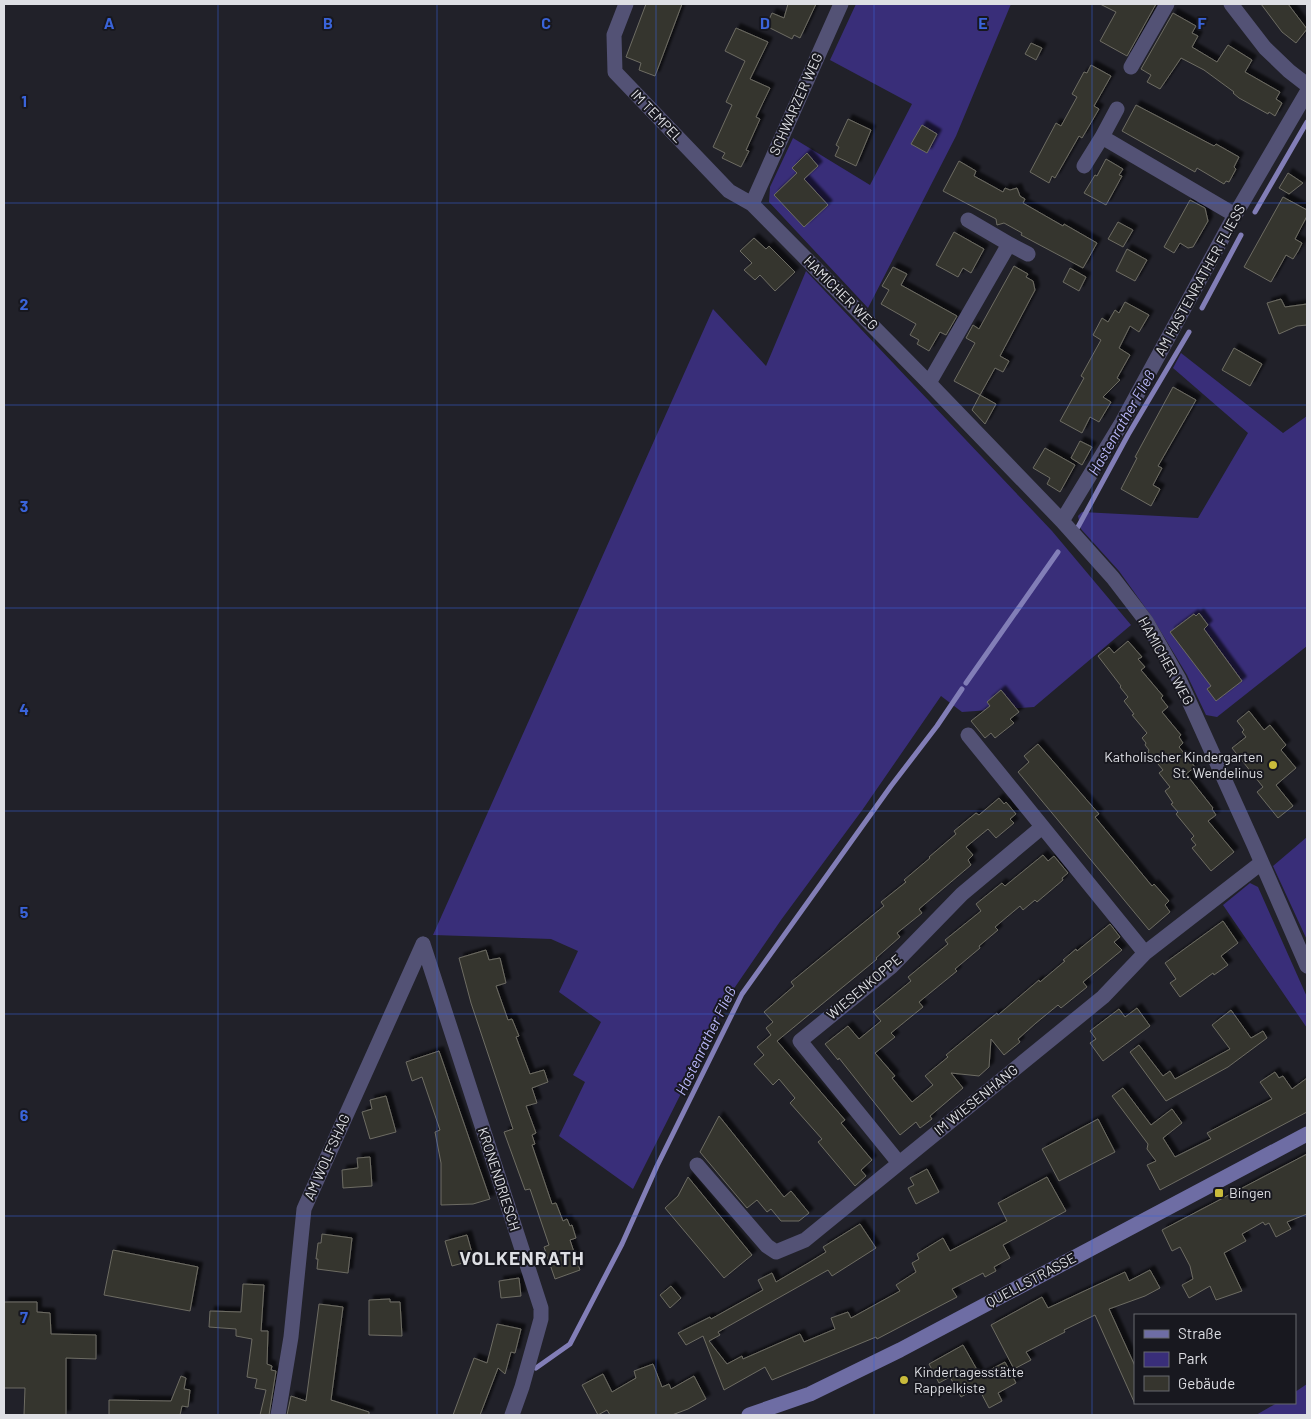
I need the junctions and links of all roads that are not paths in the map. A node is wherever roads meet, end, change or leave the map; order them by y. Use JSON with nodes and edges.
{"nodes":[{"id":1,"x":626,"y":4,"type":"edge"},
{"id":2,"x":841,"y":4,"type":"edge"},
{"id":3,"x":1167,"y":4,"type":"edge"},
{"id":4,"x":1231,"y":4,"type":"edge"},
{"id":5,"x":1131,"y":67,"type":"dead end"},
{"id":6,"x":1307,"y":85,"type":"edge"},
{"id":7,"x":1307,"y":92,"type":"edge"},
{"id":8,"x":1117,"y":109,"type":"dead end"},
{"id":9,"x":1102,"y":137,"type":"junction"},
{"id":10,"x":1084,"y":166,"type":"dead end"},
{"id":11,"x":752,"y":204,"type":"junction"},
{"id":12,"x":1235,"y":215,"type":"junction"},
{"id":13,"x":968,"y":220,"type":"dead end"},
{"id":14,"x":1010,"y":244,"type":"junction"},
{"id":15,"x":1028,"y":254,"type":"dead end"},
{"id":16,"x":929,"y":383,"type":"junction"},
{"id":17,"x":1062,"y":521,"type":"junction"},
{"id":18,"x":968,"y":735,"type":"dead end"},
{"id":19,"x":1042,"y":827,"type":"junction"},
{"id":20,"x":1261,"y":863,"type":"junction"},
{"id":21,"x":423,"y":944,"type":"joint"},
{"id":22,"x":1145,"y":954,"type":"junction"},
{"id":23,"x":1307,"y":966,"type":"edge"},
{"id":24,"x":1307,"y":1134,"type":"edge"},
{"id":25,"x":899,"y":1163,"type":"junction"},
{"id":26,"x":697,"y":1165,"type":"dead end"},
{"id":27,"x":278,"y":1415,"type":"edge"},
{"id":28,"x":512,"y":1415,"type":"edge"},
{"id":29,"x":749,"y":1415,"type":"edge"}],
"edges":[{"from":1,"to":11,"type":"street","name":"IM TEMPEL"},
{"from":2,"to":11,"type":"street","name":"SCHWARZER WEG"},
{"from":3,"to":5,"type":"street"},
{"from":4,"to":6,"type":"street"},
{"from":7,"to":12,"type":"street","name":"AM HASTENRATHER FLIESS"},
{"from":8,"to":9,"type":"street"},
{"from":9,"to":10,"type":"street"},
{"from":9,"to":12,"type":"street"},
{"from":11,"to":16,"type":"street","name":"HAMICHER WEG"},
{"from":12,"to":17,"type":"street","name":"AM HASTENRATHER FLIESS"},
{"from":13,"to":14,"type":"street"},
{"from":14,"to":15,"type":"street"},
{"from":14,"to":16,"type":"street"},
{"from":16,"to":17,"type":"street","name":"HAMICHER WEG"},
{"from":17,"to":20,"type":"street","name":"HAMICHER WEG"},
{"from":18,"to":19,"type":"street"},
{"from":19,"to":22,"type":"street"},
{"from":19,"to":25,"type":"street","name":"WIESENKOPPE"},
{"from":20,"to":22,"type":"street","name":"IM WIESENHANG"},
{"from":20,"to":23,"type":"street","name":"HAMICHER WEG"},
{"from":21,"to":27,"type":"street","name":"AM WOLFSHAG"},
{"from":21,"to":28,"type":"street","name":"KRONENDRIESCH"},
{"from":22,"to":25,"type":"street","name":"IM WIESENHANG"},
{"from":24,"to":29,"type":"main road","name":"QUELLSTRASSE"},
{"from":25,"to":26,"type":"street","name":"IM WIESENHANG"}]}
